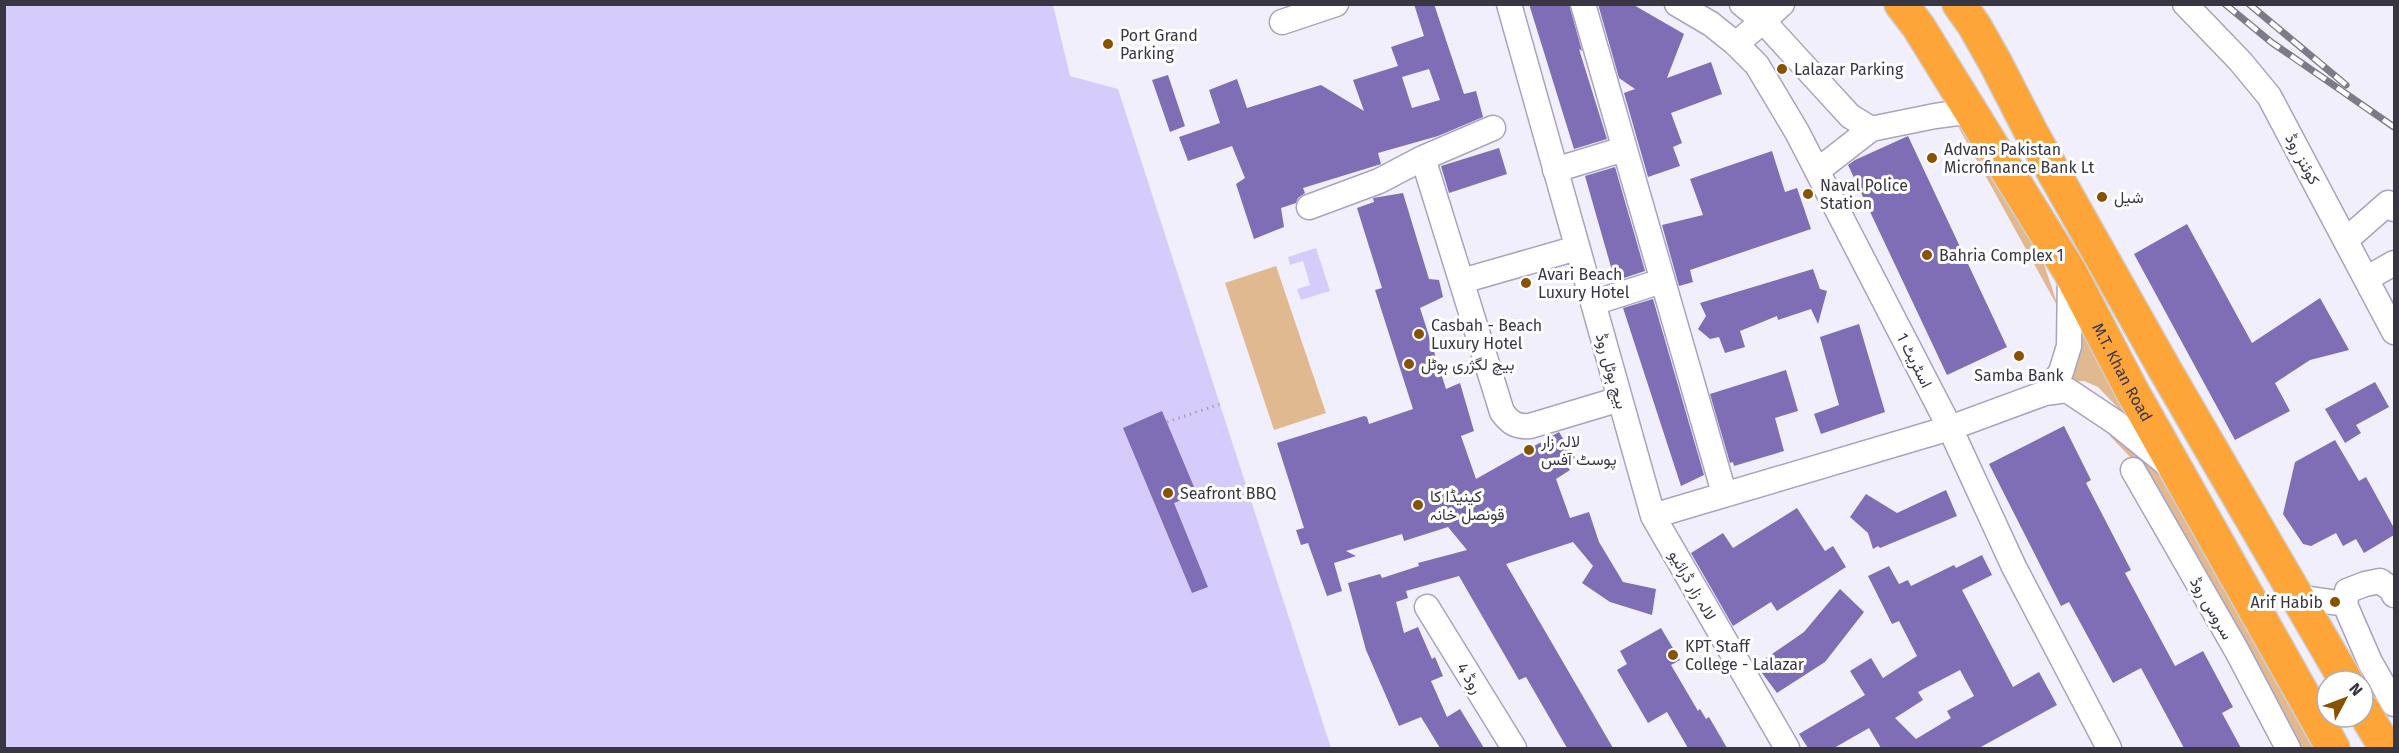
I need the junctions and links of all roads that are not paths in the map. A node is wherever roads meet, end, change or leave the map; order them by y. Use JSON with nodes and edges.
{"nodes":[{"id":1,"x":1336,"y":4,"type":"edge"},
{"id":2,"x":1509,"y":4,"type":"edge"},
{"id":3,"x":1583,"y":4,"type":"edge"},
{"id":4,"x":1677,"y":4,"type":"edge"},
{"id":5,"x":1742,"y":4,"type":"edge"},
{"id":6,"x":1782,"y":4,"type":"edge"},
{"id":7,"x":1901,"y":4,"type":"edge"},
{"id":8,"x":2185,"y":4,"type":"edge"},
{"id":9,"x":1941,"y":12,"type":"edge"},
{"id":10,"x":1282,"y":21,"type":"dead end"},
{"id":11,"x":1763,"y":21,"type":"junction"},
{"id":12,"x":1736,"y":44,"type":"junction"},
{"id":13,"x":1972,"y":111,"type":"junction"},
{"id":14,"x":1494,"y":128,"type":"dead end"},
{"id":15,"x":1871,"y":129,"type":"junction"},
{"id":16,"x":1624,"y":149,"type":"junction"},
{"id":17,"x":1423,"y":158,"type":"junction"},
{"id":18,"x":1555,"y":170,"type":"junction"},
{"id":19,"x":1817,"y":171,"type":"junction"},
{"id":20,"x":1309,"y":207,"type":"dead end"},
{"id":21,"x":2394,"y":209,"type":"edge"},
{"id":22,"x":2346,"y":240,"type":"junction"},
{"id":23,"x":1577,"y":248,"type":"junction"},
{"id":24,"x":2394,"y":263,"type":"edge"},
{"id":25,"x":2070,"y":272,"type":"junction"},
{"id":26,"x":2366,"y":279,"type":"junction"},
{"id":27,"x":1462,"y":281,"type":"junction"},
{"id":28,"x":1662,"y":281,"type":"junction"},
{"id":29,"x":1593,"y":303,"type":"junction"},
{"id":30,"x":2394,"y":332,"type":"edge"},
{"id":31,"x":2045,"y":393,"type":"junction"},
{"id":32,"x":1620,"y":399,"type":"junction"},
{"id":33,"x":1950,"y":428,"type":"junction"},
{"id":34,"x":2133,"y":470,"type":"dead end"},
{"id":35,"x":2181,"y":476,"type":"junction"},
{"id":36,"x":1724,"y":493,"type":"junction"},
{"id":37,"x":1653,"y":516,"type":"junction"},
{"id":38,"x":2394,"y":595,"type":"edge"},
{"id":39,"x":2297,"y":597,"type":"junction"},
{"id":40,"x":2345,"y":604,"type":"junction"},
{"id":41,"x":1427,"y":607,"type":"dead end"},
{"id":42,"x":2339,"y":669,"type":"edge"},
{"id":43,"x":2394,"y":704,"type":"edge"},
{"id":44,"x":2374,"y":729,"type":"edge"},
{"id":45,"x":1514,"y":748,"type":"edge"},
{"id":46,"x":1787,"y":748,"type":"edge"},
{"id":47,"x":2109,"y":748,"type":"edge"},
{"id":48,"x":2288,"y":748,"type":"edge"},
{"id":49,"x":2333,"y":748,"type":"edge"},
{"id":50,"x":2386,"y":748,"type":"edge"}],
"edges":[{"from":1,"to":10,"type":"street"},
{"from":2,"to":18,"type":"street","name":"بیچ ہوٹل روڈ"},
{"from":3,"to":16,"type":"street"},
{"from":4,"to":12,"type":"street","name":"اسٹریٹ 1"},
{"from":5,"to":11,"type":"street"},
{"from":6,"to":11,"type":"street"},
{"from":7,"to":13,"type":"highway","name":"M.T. Khan Road"},
{"from":8,"to":22,"type":"street","name":"کوئنز روڈ"},
{"from":9,"to":13,"type":"highway"},
{"from":9,"to":39,"type":"highway"},
{"from":11,"to":12,"type":"street"},
{"from":11,"to":15,"type":"street"},
{"from":12,"to":19,"type":"street","name":"اسٹریٹ 1"},
{"from":13,"to":15,"type":"street"},
{"from":13,"to":25,"type":"highway","name":"M.T. Khan Road"},
{"from":14,"to":17,"type":"street"},
{"from":15,"to":19,"type":"street"},
{"from":16,"to":18,"type":"street"},
{"from":16,"to":28,"type":"street"},
{"from":17,"to":20,"type":"street"},
{"from":17,"to":27,"type":"street"},
{"from":18,"to":23,"type":"street","name":"بیچ ہوٹل روڈ"},
{"from":19,"to":33,"type":"street","name":"اسٹریٹ 1"},
{"from":21,"to":22,"type":"street"},
{"from":22,"to":26,"type":"street","name":"کوئنز روڈ"},
{"from":23,"to":27,"type":"street"},
{"from":23,"to":29,"type":"street","name":"بیچ ہوٹل روڈ"},
{"from":24,"to":26,"type":"street"},
{"from":25,"to":31,"type":"street"},
{"from":25,"to":35,"type":"highway","name":"M.T. Khan Road"},
{"from":26,"to":30,"type":"street","name":"کوئنز روڈ"},
{"from":27,"to":32,"type":"street"},
{"from":28,"to":29,"type":"street"},
{"from":28,"to":36,"type":"street"},
{"from":29,"to":32,"type":"street","name":"بیچ ہوٹل روڈ"},
{"from":31,"to":33,"type":"street"},
{"from":31,"to":35,"type":"street"},
{"from":32,"to":37,"type":"street","name":"بیچ ہوٹل روڈ"},
{"from":33,"to":36,"type":"street"},
{"from":33,"to":47,"type":"street","name":"اسٹریٹ 1"},
{"from":34,"to":48,"type":"street","name":"سروس روڈ"},
{"from":35,"to":49,"type":"highway","name":"M.T. Khan Road"},
{"from":36,"to":37,"type":"street"},
{"from":37,"to":46,"type":"street","name":"لالہ زار ڈرائیو"},
{"from":38,"to":40,"type":"street"},
{"from":39,"to":40,"type":"street"},
{"from":39,"to":42,"type":"highway"},
{"from":40,"to":43,"type":"street"},
{"from":41,"to":45,"type":"street","name":"روڈ 4"},
{"from":44,"to":50,"type":"highway"}]}
